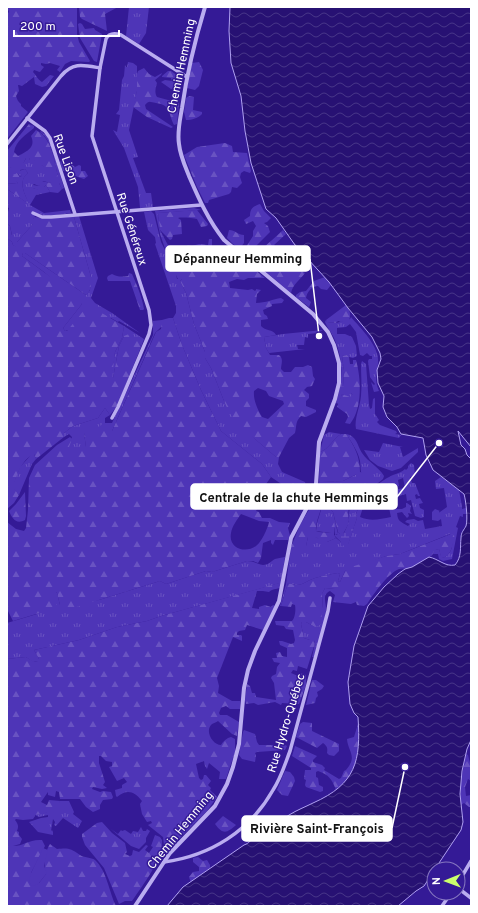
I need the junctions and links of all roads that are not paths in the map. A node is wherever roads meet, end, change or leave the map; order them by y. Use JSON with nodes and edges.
{"nodes":[{"id":1,"x":205,"y":7,"type":"edge"},
{"id":2,"x":100,"y":68,"type":"junction"},
{"id":3,"x":187,"y":77,"type":"junction"},
{"id":4,"x":27,"y":118,"type":"junction"},
{"id":5,"x":7,"y":144,"type":"edge"},
{"id":6,"x":201,"y":205,"type":"junction"},
{"id":7,"x":115,"y":211,"type":"junction"},
{"id":8,"x":33,"y":213,"type":"dead end"},
{"id":9,"x":75,"y":214,"type":"junction"},
{"id":10,"x":112,"y":418,"type":"dead end"},
{"id":11,"x":330,"y":598,"type":"dead end"},
{"id":12,"x":169,"y":855,"type":"junction"},
{"id":13,"x":174,"y":861,"type":"junction"},
{"id":14,"x":164,"y":862,"type":"junction"},
{"id":15,"x":444,"y":902,"type":"joint"},
{"id":16,"x":135,"y":906,"type":"edge"},
{"id":17,"x":438,"y":906,"type":"edge"},
{"id":18,"x":442,"y":906,"type":"edge"}],
"edges":[{"from":1,"to":3,"type":"street","name":"Chemin Hemming"},
{"from":2,"to":3,"type":"street","name":"Rue Généreux"},
{"from":2,"to":4,"type":"street"},
{"from":2,"to":7,"type":"street","name":"Rue Généreux"},
{"from":3,"to":6,"type":"street","name":"Chemin Hemming"},
{"from":4,"to":5,"type":"street"},
{"from":4,"to":9,"type":"street","name":"Rue Lison"},
{"from":6,"to":7,"type":"street"},
{"from":6,"to":12,"type":"street","name":"Chemin Hemming"},
{"from":7,"to":9,"type":"street"},
{"from":7,"to":10,"type":"street","name":"Rue Généreux"},
{"from":8,"to":9,"type":"street"},
{"from":11,"to":13,"type":"street","name":"Rue Hydro-Québec"},
{"from":12,"to":13,"type":"street"},
{"from":12,"to":14,"type":"street","name":"Chemin Hemming"},
{"from":13,"to":14,"type":"street","name":"Rue Hydro-Québec"},
{"from":14,"to":16,"type":"street","name":"Chemin Hemming"},
{"from":15,"to":17,"type":"street"},
{"from":15,"to":18,"type":"street"}]}
